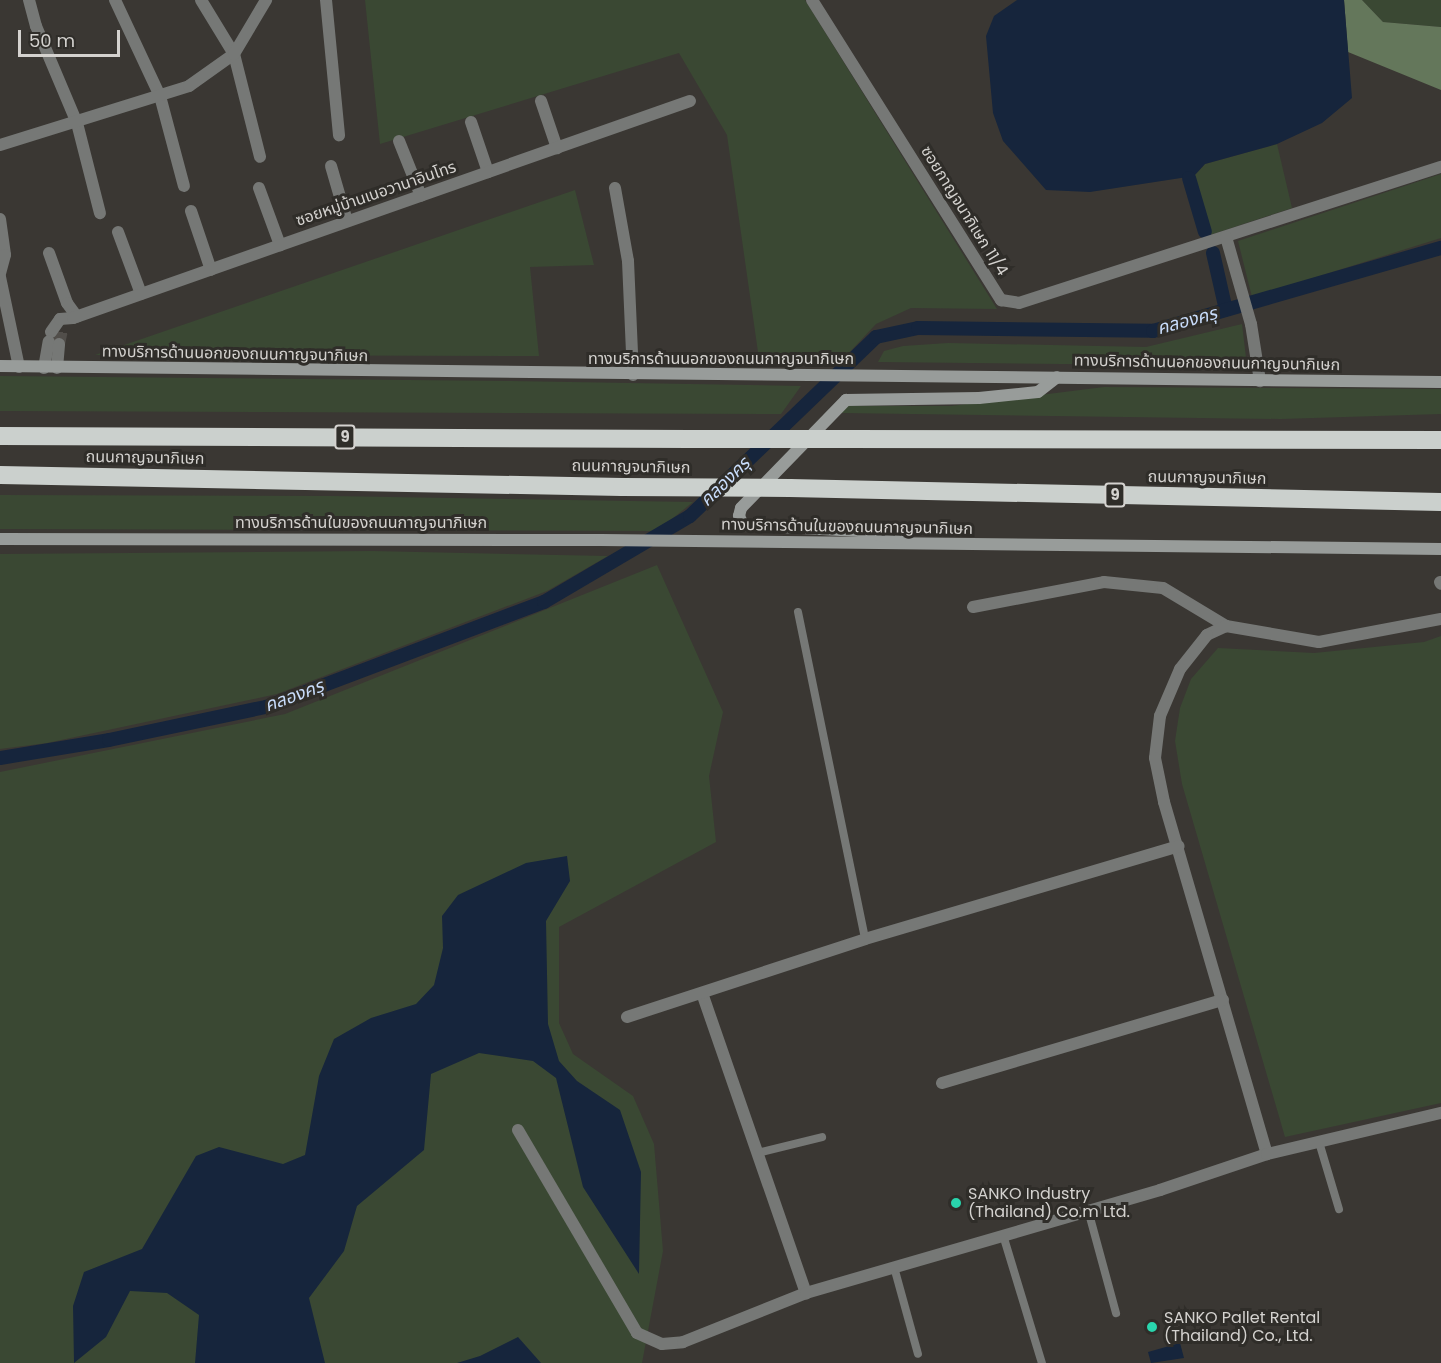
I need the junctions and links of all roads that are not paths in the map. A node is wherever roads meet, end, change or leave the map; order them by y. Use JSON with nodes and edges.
{"nodes":[{"id":1,"x":29,"y":0,"type":"edge"},
{"id":2,"x":115,"y":0,"type":"edge"},
{"id":3,"x":201,"y":0,"type":"edge"},
{"id":4,"x":266,"y":0,"type":"edge"},
{"id":5,"x":326,"y":0,"type":"edge"},
{"id":6,"x":812,"y":0,"type":"edge"},
{"id":7,"x":234,"y":54,"type":"junction"},
{"id":8,"x":160,"y":96,"type":"junction"},
{"id":9,"x":541,"y":101,"type":"dead end"},
{"id":10,"x":690,"y":101,"type":"dead end"},
{"id":11,"x":471,"y":122,"type":"dead end"},
{"id":12,"x":77,"y":123,"type":"junction"},
{"id":13,"x":339,"y":135,"type":"dead end"},
{"id":14,"x":399,"y":141,"type":"dead end"},
{"id":15,"x":0,"y":145,"type":"edge"},
{"id":16,"x":556,"y":148,"type":"junction"},
{"id":17,"x":260,"y":157,"type":"dead end"},
{"id":18,"x":331,"y":166,"type":"dead end"},
{"id":19,"x":1441,"y":167,"type":"edge"},
{"id":20,"x":488,"y":172,"type":"junction"},
{"id":21,"x":184,"y":186,"type":"dead end"},
{"id":22,"x":259,"y":188,"type":"dead end"},
{"id":23,"x":615,"y":188,"type":"dead end"},
{"id":24,"x":421,"y":196,"type":"junction"},
{"id":25,"x":190,"y":211,"type":"dead end"},
{"id":26,"x":100,"y":213,"type":"dead end"},
{"id":27,"x":0,"y":219,"type":"edge"},
{"id":28,"x":347,"y":221,"type":"junction"},
{"id":29,"x":118,"y":232,"type":"dead end"},
{"id":30,"x":1226,"y":237,"type":"junction"},
{"id":31,"x":280,"y":245,"type":"junction"},
{"id":32,"x":49,"y":253,"type":"dead end"},
{"id":33,"x":211,"y":270,"type":"junction"},
{"id":34,"x":0,"y":276,"type":"edge"},
{"id":35,"x":141,"y":294,"type":"junction"},
{"id":36,"x":75,"y":318,"type":"junction"},
{"id":37,"x":55,"y":337,"type":"junction"},
{"id":38,"x":0,"y":366,"type":"edge"},
{"id":39,"x":19,"y":367,"type":"junction"},
{"id":40,"x":44,"y":368,"type":"junction"},
{"id":41,"x":57,"y":368,"type":"junction"},
{"id":42,"x":633,"y":375,"type":"junction"},
{"id":43,"x":1057,"y":377,"type":"junction"},
{"id":44,"x":1260,"y":381,"type":"junction"},
{"id":45,"x":1441,"y":382,"type":"edge"},
{"id":46,"x":0,"y":436,"type":"edge"},
{"id":47,"x":1441,"y":440,"type":"edge"},
{"id":48,"x":0,"y":475,"type":"edge"},
{"id":49,"x":1441,"y":502,"type":"edge"},
{"id":50,"x":0,"y":539,"type":"edge"},
{"id":51,"x":937,"y":545,"type":"junction"},
{"id":52,"x":1441,"y":549,"type":"edge"},
{"id":53,"x":972,"y":608,"type":"dead end"},
{"id":54,"x":798,"y":612,"type":"dead end"},
{"id":55,"x":1441,"y":619,"type":"edge"},
{"id":56,"x":1226,"y":626,"type":"junction"},
{"id":57,"x":1179,"y":846,"type":"junction"},
{"id":58,"x":865,"y":939,"type":"junction"},
{"id":59,"x":702,"y":993,"type":"junction"},
{"id":60,"x":1223,"y":1000,"type":"junction"},
{"id":61,"x":627,"y":1017,"type":"dead end"},
{"id":62,"x":942,"y":1083,"type":"dead end"},
{"id":63,"x":1441,"y":1113,"type":"edge"},
{"id":64,"x":518,"y":1130,"type":"dead end"},
{"id":65,"x":822,"y":1137,"type":"dead end"},
{"id":66,"x":1319,"y":1142,"type":"junction"},
{"id":67,"x":757,"y":1153,"type":"junction"},
{"id":68,"x":1267,"y":1154,"type":"junction"},
{"id":69,"x":1339,"y":1209,"type":"dead end"},
{"id":70,"x":1088,"y":1210,"type":"junction"},
{"id":71,"x":1004,"y":1235,"type":"junction"},
{"id":72,"x":894,"y":1267,"type":"junction"},
{"id":73,"x":806,"y":1293,"type":"junction"},
{"id":74,"x":1116,"y":1314,"type":"dead end"},
{"id":75,"x":918,"y":1354,"type":"dead end"},
{"id":76,"x":1042,"y":1363,"type":"edge"}],
"edges":[{"from":1,"to":12,"type":"street"},
{"from":2,"to":8,"type":"street"},
{"from":3,"to":7,"type":"street"},
{"from":4,"to":7,"type":"street"},
{"from":5,"to":13,"type":"street"},
{"from":6,"to":30,"type":"street","name":"ซอยกาญจนาภิเษก 11/4"},
{"from":7,"to":8,"type":"street"},
{"from":7,"to":17,"type":"street"},
{"from":8,"to":12,"type":"street"},
{"from":8,"to":21,"type":"street"},
{"from":9,"to":16,"type":"street"},
{"from":10,"to":16,"type":"street","name":"ซอยหมู่บ้านเนอวานาอินโทร"},
{"from":11,"to":20,"type":"street"},
{"from":12,"to":15,"type":"street"},
{"from":12,"to":26,"type":"street"},
{"from":14,"to":24,"type":"street"},
{"from":16,"to":20,"type":"street","name":"ซอยหมู่บ้านเนอวานาอินโทร"},
{"from":18,"to":28,"type":"street"},
{"from":19,"to":30,"type":"street","name":"ซอยกาญจนาภิเษก 11/4"},
{"from":20,"to":24,"type":"street","name":"ซอยหมู่บ้านเนอวานาอินโทร"},
{"from":22,"to":31,"type":"street"},
{"from":23,"to":42,"type":"street"},
{"from":24,"to":28,"type":"street","name":"ซอยหมู่บ้านเนอวานาอินโทร"},
{"from":25,"to":33,"type":"street"},
{"from":27,"to":34,"type":"street"},
{"from":28,"to":31,"type":"street","name":"ซอยหมู่บ้านเนอวานาอินโทร"},
{"from":29,"to":35,"type":"street"},
{"from":30,"to":44,"type":"street"},
{"from":31,"to":33,"type":"street","name":"ซอยหมู่บ้านเนอวานาอินโทร"},
{"from":32,"to":36,"type":"street"},
{"from":33,"to":35,"type":"street","name":"ซอยหมู่บ้านเนอวานาอินโทร"},
{"from":34,"to":39,"type":"street"},
{"from":35,"to":36,"type":"street","name":"ซอยหมู่บ้านเนอวานาอินโทร"},
{"from":36,"to":37,"type":"street","name":"ซอยหมู่บ้านเนอวานาอินโทร"},
{"from":37,"to":40,"type":"street"},
{"from":37,"to":41,"type":"street"},
{"from":38,"to":39,"type":"main road","name":"ทางบริการด้านนอกของถนนกาญจนาภิเษก"},
{"from":39,"to":40,"type":"main road","name":"ทางบริการด้านนอกของถนนกาญจนาภิเษก"},
{"from":40,"to":41,"type":"main road","name":"ทางบริการด้านนอกของถนนกาญจนาภิเษก"},
{"from":41,"to":42,"type":"main road","name":"ทางบริการด้านนอกของถนนกาญจนาภิเษก"},
{"from":42,"to":43,"type":"main road","name":"ทางบริการด้านนอกของถนนกาญจนาภิเษก"},
{"from":43,"to":44,"type":"main road","name":"ทางบริการด้านนอกของถนนกาญจนาภิเษก"},
{"from":43,"to":51,"type":"main road"},
{"from":44,"to":45,"type":"main road","name":"ทางบริการด้านนอกของถนนกาญจนาภิเษก"},
{"from":46,"to":47,"type":"highway","name":"ถนนกาญจนาภิเษก","number":"9","bridge":true},
{"from":48,"to":49,"type":"highway","name":"ถนนกาญจนาภิเษก","number":"9","bridge":true},
{"from":50,"to":51,"type":"main road","name":"ทางบริการด้านในของถนนกาญจนาภิเษก"},
{"from":51,"to":52,"type":"main road","name":"ทางบริการด้านในของถนนกาญจนาภิเษก"},
{"from":53,"to":56,"type":"street"},
{"from":54,"to":58,"type":"lane"},
{"from":55,"to":56,"type":"street"},
{"from":56,"to":57,"type":"street"},
{"from":57,"to":58,"type":"street"},
{"from":57,"to":60,"type":"street"},
{"from":58,"to":59,"type":"street"},
{"from":59,"to":61,"type":"street"},
{"from":59,"to":67,"type":"street"},
{"from":60,"to":62,"type":"street"},
{"from":60,"to":68,"type":"street"},
{"from":63,"to":66,"type":"street"},
{"from":64,"to":73,"type":"street"},
{"from":65,"to":67,"type":"lane"},
{"from":66,"to":68,"type":"street"},
{"from":66,"to":69,"type":"lane"},
{"from":67,"to":73,"type":"street"},
{"from":68,"to":70,"type":"street"},
{"from":70,"to":71,"type":"street"},
{"from":70,"to":74,"type":"lane"},
{"from":71,"to":72,"type":"street"},
{"from":71,"to":76,"type":"lane"},
{"from":72,"to":73,"type":"street"},
{"from":72,"to":75,"type":"lane"}]}
